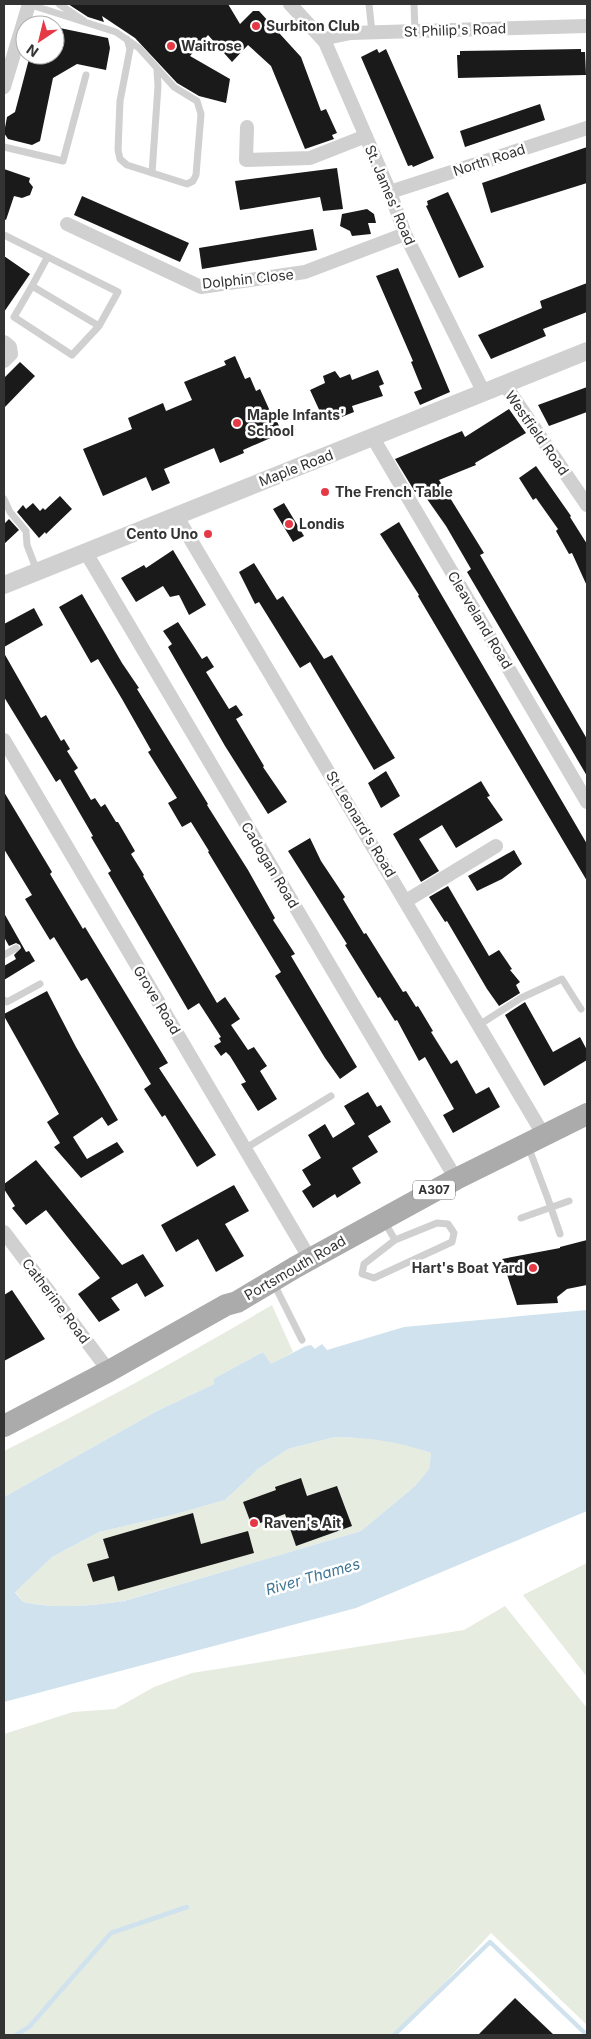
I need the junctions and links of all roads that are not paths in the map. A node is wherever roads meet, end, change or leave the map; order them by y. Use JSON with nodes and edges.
{"nodes":[{"id":1,"x":28,"y":4,"type":"edge"},
{"id":2,"x":59,"y":4,"type":"edge"},
{"id":3,"x":290,"y":4,"type":"edge"},
{"id":4,"x":369,"y":4,"type":"edge"},
{"id":5,"x":414,"y":4,"type":"edge"},
{"id":6,"x":84,"y":21,"type":"junction"},
{"id":7,"x":587,"y":26,"type":"edge"},
{"id":8,"x":415,"y":31,"type":"junction"},
{"id":9,"x":372,"y":32,"type":"junction"},
{"id":10,"x":127,"y":39,"type":"junction"},
{"id":11,"x":325,"y":42,"type":"junction"},
{"id":12,"x":157,"y":70,"type":"junction"},
{"id":13,"x":86,"y":75,"type":"dead end"},
{"id":14,"x":4,"y":87,"type":"edge"},
{"id":15,"x":247,"y":126,"type":"dead end"},
{"id":16,"x":587,"y":128,"type":"edge"},
{"id":17,"x":366,"y":136,"type":"junction"},
{"id":18,"x":4,"y":147,"type":"edge"},
{"id":19,"x":152,"y":173,"type":"junction"},
{"id":20,"x":390,"y":192,"type":"junction"},
{"id":21,"x":67,"y":224,"type":"dead end"},
{"id":22,"x":405,"y":234,"type":"junction"},
{"id":23,"x":4,"y":235,"type":"edge"},
{"id":24,"x":47,"y":258,"type":"junction"},
{"id":25,"x":32,"y":286,"type":"junction"},
{"id":26,"x":99,"y":326,"type":"junction"},
{"id":27,"x":4,"y":342,"type":"edge"},
{"id":28,"x":587,"y":351,"type":"edge"},
{"id":29,"x":4,"y":361,"type":"edge"},
{"id":30,"x":505,"y":385,"type":"junction"},
{"id":31,"x":484,"y":393,"type":"junction"},
{"id":32,"x":373,"y":438,"type":"junction"},
{"id":33,"x":4,"y":499,"type":"edge"},
{"id":34,"x":587,"y":505,"type":"edge"},
{"id":35,"x":176,"y":515,"type":"junction"},
{"id":36,"x":85,"y":551,"type":"junction"},
{"id":37,"x":37,"y":571,"type":"junction"},
{"id":38,"x":4,"y":585,"type":"edge"},
{"id":39,"x":4,"y":740,"type":"edge"},
{"id":40,"x":587,"y":802,"type":"edge"},
{"id":41,"x":496,"y":846,"type":"dead end"},
{"id":42,"x":406,"y":901,"type":"junction"},
{"id":43,"x":16,"y":948,"type":"dead end"},
{"id":44,"x":4,"y":955,"type":"edge"},
{"id":45,"x":40,"y":984,"type":"dead end"},
{"id":46,"x":4,"y":1000,"type":"edge"},
{"id":47,"x":581,"y":1009,"type":"dead end"},
{"id":48,"x":479,"y":1025,"type":"junction"},
{"id":49,"x":331,"y":1096,"type":"dead end"},
{"id":50,"x":587,"y":1114,"type":"edge"},
{"id":51,"x":535,"y":1138,"type":"junction"},
{"id":52,"x":246,"y":1148,"type":"junction"},
{"id":53,"x":456,"y":1179,"type":"junction"},
{"id":54,"x":569,"y":1201,"type":"dead end"},
{"id":55,"x":551,"y":1207,"type":"junction"},
{"id":56,"x":383,"y":1218,"type":"junction"},
{"id":57,"x":521,"y":1218,"type":"dead end"},
{"id":58,"x":4,"y":1232,"type":"edge"},
{"id":59,"x":560,"y":1234,"type":"dead end"},
{"id":60,"x":395,"y":1240,"type":"junction"},
{"id":61,"x":310,"y":1259,"type":"junction"},
{"id":62,"x":272,"y":1281,"type":"junction"},
{"id":63,"x":302,"y":1340,"type":"dead end"},
{"id":64,"x":109,"y":1371,"type":"junction"},
{"id":65,"x":4,"y":1426,"type":"edge"}],
"edges":[{"from":1,"to":6,"type":"lane"},
{"from":1,"to":14,"type":"street"},
{"from":2,"to":6,"type":"lane"},
{"from":3,"to":11,"type":"street","name":"St. James' Road"},
{"from":4,"to":9,"type":"lane"},
{"from":5,"to":8,"type":"lane"},
{"from":6,"to":10,"type":"lane"},
{"from":7,"to":8,"type":"street","name":"St Philip's Road"},
{"from":8,"to":9,"type":"street","name":"St Philip's Road"},
{"from":9,"to":11,"type":"street","name":"St Philip's Road"},
{"from":10,"to":12,"type":"lane"},
{"from":10,"to":19,"type":"lane"},
{"from":11,"to":17,"type":"street","name":"St. James' Road"},
{"from":12,"to":19,"type":"lane"},
{"from":12,"to":19,"type":"lane"},
{"from":13,"to":18,"type":"lane"},
{"from":15,"to":17,"type":"street"},
{"from":16,"to":20,"type":"street","name":"North Road"},
{"from":17,"to":20,"type":"street","name":"St. James' Road"},
{"from":20,"to":22,"type":"street","name":"St. James' Road"},
{"from":21,"to":22,"type":"street","name":"Dolphin Close"},
{"from":22,"to":31,"type":"street","name":"St. James' Road"},
{"from":23,"to":24,"type":"lane"},
{"from":24,"to":25,"type":"lane"},
{"from":24,"to":26,"type":"lane"},
{"from":25,"to":26,"type":"lane"},
{"from":25,"to":26,"type":"lane"},
{"from":27,"to":29,"type":"street"},
{"from":28,"to":30,"type":"street","name":"Maple Road"},
{"from":30,"to":31,"type":"street","name":"Maple Road"},
{"from":30,"to":34,"type":"street","name":"Westfield Road"},
{"from":31,"to":32,"type":"street","name":"Maple Road"},
{"from":32,"to":35,"type":"street","name":"Maple Road"},
{"from":32,"to":40,"type":"street","name":"Cleaveland Road"},
{"from":33,"to":37,"type":"lane"},
{"from":35,"to":36,"type":"street","name":"Maple Road"},
{"from":35,"to":42,"type":"street","name":"St Leonard's Road"},
{"from":36,"to":37,"type":"street","name":"Maple Road"},
{"from":36,"to":53,"type":"street","name":"Cadogan Road"},
{"from":37,"to":38,"type":"street","name":"Maple Road"},
{"from":39,"to":52,"type":"street","name":"Grove Road"},
{"from":41,"to":42,"type":"street"},
{"from":42,"to":48,"type":"street","name":"St Leonard's Road"},
{"from":43,"to":44,"type":"lane"},
{"from":45,"to":46,"type":"lane"},
{"from":47,"to":48,"type":"lane"},
{"from":48,"to":51,"type":"street","name":"St Leonard's Road"},
{"from":49,"to":52,"type":"lane"},
{"from":50,"to":51,"type":"main road","name":"Portsmouth Road","number":"A307"},
{"from":51,"to":53,"type":"main road","name":"Portsmouth Road","number":"A307"},
{"from":51,"to":55,"type":"lane"},
{"from":52,"to":61,"type":"street","name":"Grove Road"},
{"from":53,"to":56,"type":"main road","name":"Portsmouth Road","number":"A307"},
{"from":54,"to":55,"type":"lane"},
{"from":55,"to":57,"type":"lane"},
{"from":55,"to":59,"type":"lane"},
{"from":56,"to":60,"type":"lane"},
{"from":56,"to":61,"type":"main road","name":"Portsmouth Road","number":"A307"},
{"from":58,"to":64,"type":"street","name":"Catherine Road"},
{"from":60,"to":60,"type":"lane"},
{"from":61,"to":62,"type":"main road","name":"Portsmouth Road","number":"A307"},
{"from":62,"to":63,"type":"lane"},
{"from":62,"to":64,"type":"main road","name":"Portsmouth Road","number":"A307"},
{"from":64,"to":65,"type":"main road","name":"Portsmouth Road","number":"A307"}]}
